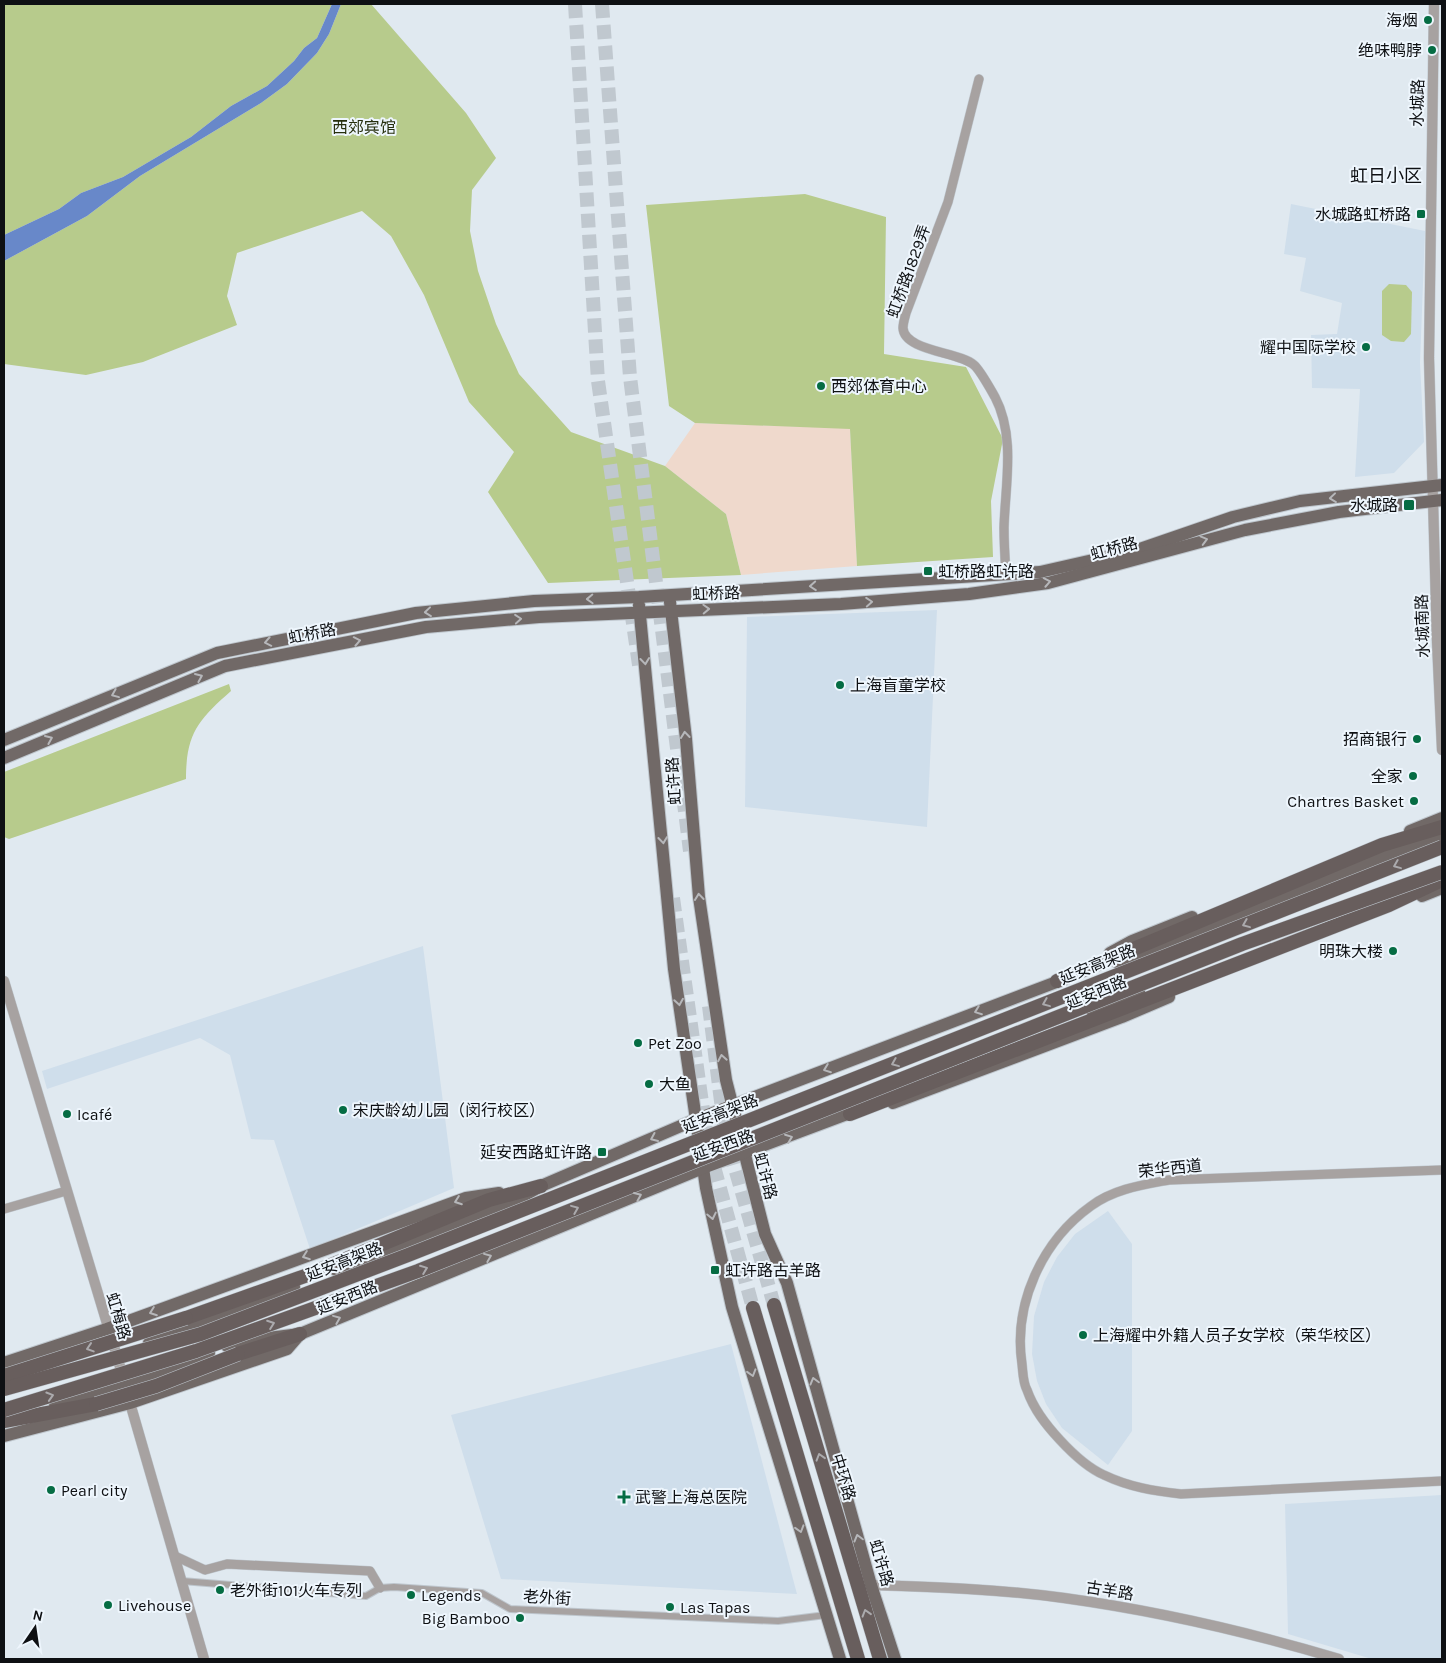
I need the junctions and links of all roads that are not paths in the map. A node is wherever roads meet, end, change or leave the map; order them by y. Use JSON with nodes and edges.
{"nodes":[{"id":1,"x":1434,"y":4,"type":"edge"},
{"id":2,"x":979,"y":78,"type":"dead end"},
{"id":3,"x":1438,"y":486,"type":"edge"},
{"id":4,"x":1438,"y":501,"type":"edge"},
{"id":5,"x":1006,"y":574,"type":"junction"},
{"id":6,"x":669,"y":595,"type":"junction"},
{"id":7,"x":638,"y":597,"type":"junction"},
{"id":8,"x":671,"y":611,"type":"junction"},
{"id":9,"x":640,"y":612,"type":"junction"},
{"id":10,"x":4,"y":740,"type":"edge"},
{"id":11,"x":1442,"y":750,"type":"edge"},
{"id":12,"x":4,"y":758,"type":"edge"},
{"id":13,"x":1442,"y":818,"type":"edge"},
{"id":14,"x":1442,"y":827,"type":"edge"},
{"id":15,"x":1442,"y":834,"type":"edge"},
{"id":16,"x":1442,"y":847,"type":"edge"},
{"id":17,"x":1442,"y":871,"type":"edge"},
{"id":18,"x":1442,"y":880,"type":"edge"},
{"id":19,"x":1442,"y":888,"type":"edge"},
{"id":20,"x":4,"y":981,"type":"edge"},
{"id":21,"x":1057,"y":982,"type":"junction"},
{"id":22,"x":731,"y":1106,"type":"junction"},
{"id":23,"x":850,"y":1114,"type":"junction"},
{"id":24,"x":696,"y":1118,"type":"junction"},
{"id":25,"x":743,"y":1155,"type":"junction"},
{"id":26,"x":703,"y":1168,"type":"junction"},
{"id":27,"x":1442,"y":1170,"type":"edge"},
{"id":28,"x":541,"y":1186,"type":"junction"},
{"id":29,"x":66,"y":1191,"type":"junction"},
{"id":30,"x":4,"y":1209,"type":"edge"},
{"id":31,"x":774,"y":1305,"type":"tunnel mouth"},
{"id":32,"x":753,"y":1308,"type":"tunnel mouth"},
{"id":33,"x":107,"y":1328,"type":"junction"},
{"id":34,"x":300,"y":1334,"type":"junction"},
{"id":35,"x":116,"y":1356,"type":"junction"},
{"id":36,"x":4,"y":1363,"type":"edge"},
{"id":37,"x":4,"y":1376,"type":"edge"},
{"id":38,"x":125,"y":1385,"type":"junction"},
{"id":39,"x":4,"y":1388,"type":"edge"},
{"id":40,"x":151,"y":1396,"type":"junction"},
{"id":41,"x":130,"y":1403,"type":"junction"},
{"id":42,"x":4,"y":1410,"type":"edge"},
{"id":43,"x":4,"y":1420,"type":"edge"},
{"id":44,"x":4,"y":1436,"type":"edge"},
{"id":45,"x":1442,"y":1481,"type":"edge"},
{"id":46,"x":175,"y":1556,"type":"junction"},
{"id":47,"x":182,"y":1581,"type":"junction"},
{"id":48,"x":871,"y":1585,"type":"junction"},
{"id":49,"x":380,"y":1588,"type":"junction"},
{"id":50,"x":826,"y":1616,"type":"junction"},
{"id":51,"x":204,"y":1659,"type":"edge"},
{"id":52,"x":840,"y":1659,"type":"edge"},
{"id":53,"x":858,"y":1659,"type":"edge"},
{"id":54,"x":880,"y":1659,"type":"edge"},
{"id":55,"x":895,"y":1659,"type":"edge"},
{"id":56,"x":1339,"y":1659,"type":"edge"}],
"edges":[{"from":1,"to":3,"type":"street","name":"水城路"},
{"from":2,"to":5,"type":"street","name":"虹桥路1829弄"},
{"from":3,"to":4,"type":"street","name":"水城路"},
{"from":3,"to":5,"type":"main road","name":"虹桥路","one_way":true},
{"from":8,"to":4,"type":"main road","name":"虹桥路","one_way":true},
{"from":4,"to":11,"type":"street","name":"水城南路"},
{"from":5,"to":6,"type":"main road","name":"虹桥路","one_way":true},
{"from":6,"to":7,"type":"main road","name":"虹桥路"},
{"from":6,"to":8,"type":"main road","name":"虹许路"},
{"from":7,"to":9,"type":"main road","name":"虹许路"},
{"from":7,"to":10,"type":"main road","name":"虹桥路","one_way":true},
{"from":8,"to":9,"type":"main road","name":"虹桥路"},
{"from":22,"to":8,"type":"main road","name":"虹许路","one_way":true},
{"from":12,"to":9,"type":"main road","name":"虹桥路","one_way":true},
{"from":9,"to":24,"type":"main road","name":"虹许路","one_way":true},
{"from":13,"to":21,"type":"main road"},
{"from":14,"to":21,"type":"highway"},
{"from":15,"to":21,"type":"main road","name":"延安西路"},
{"from":16,"to":39,"type":"highway","name":"延安高架路","one_way":true,"bridge":true},
{"from":17,"to":23,"type":"main road","name":"延安西路"},
{"from":42,"to":17,"type":"highway","name":"延安高架路","one_way":true,"bridge":true},
{"from":18,"to":23,"type":"highway"},
{"from":19,"to":23,"type":"main road"},
{"from":20,"to":29,"type":"street","name":"虹梅路"},
{"from":21,"to":22,"type":"main road","name":"延安西路","one_way":true},
{"from":22,"to":24,"type":"main road","name":"延安西路"},
{"from":22,"to":25,"type":"main road","name":"虹许路"},
{"from":25,"to":23,"type":"main road","name":"延安西路","one_way":true},
{"from":24,"to":26,"type":"main road","name":"虹许路"},
{"from":24,"to":28,"type":"main road","name":"延安西路","one_way":true},
{"from":25,"to":26,"type":"main road","name":"延安西路"},
{"from":48,"to":25,"type":"main road","name":"虹许路","one_way":true},
{"from":34,"to":26,"type":"main road","name":"延安西路","one_way":true},
{"from":26,"to":50,"type":"main road","name":"虹许路","one_way":true},
{"from":27,"to":45,"type":"street","name":"荣华西道"},
{"from":28,"to":33,"type":"main road","one_way":true},
{"from":28,"to":35,"type":"main road","name":"延安西路"},
{"from":28,"to":37,"type":"highway","one_way":true,"bridge":true},
{"from":29,"to":30,"type":"street"},
{"from":29,"to":33,"type":"street","name":"虹梅路"},
{"from":54,"to":31,"type":"highway","name":"中环路","one_way":true},
{"from":32,"to":53,"type":"highway"},
{"from":33,"to":35,"type":"street","name":"虹梅路"},
{"from":33,"to":36,"type":"main road"},
{"from":34,"to":38,"type":"main road","name":"延安西路"},
{"from":34,"to":40,"type":"main road"},
{"from":34,"to":43,"type":"highway","bridge":true},
{"from":35,"to":38,"type":"street","name":"虹梅路"},
{"from":35,"to":39,"type":"main road","name":"延安西路"},
{"from":38,"to":40,"type":"main road"},
{"from":38,"to":41,"type":"street","name":"虹梅路"},
{"from":38,"to":43,"type":"main road","name":"延安西路"},
{"from":40,"to":41,"type":"main road"},
{"from":41,"to":44,"type":"main road"},
{"from":41,"to":46,"type":"street","name":"虹梅路"},
{"from":46,"to":47,"type":"street","name":"虹梅路"},
{"from":46,"to":49,"type":"street"},
{"from":47,"to":49,"type":"street","name":"老外街"},
{"from":47,"to":51,"type":"street","name":"虹梅路"},
{"from":48,"to":55,"type":"main road","name":"虹许路"},
{"from":48,"to":56,"type":"street","name":"古羊路"},
{"from":49,"to":50,"type":"street","name":"老外街"},
{"from":50,"to":52,"type":"main road","name":"虹许路"}]}
